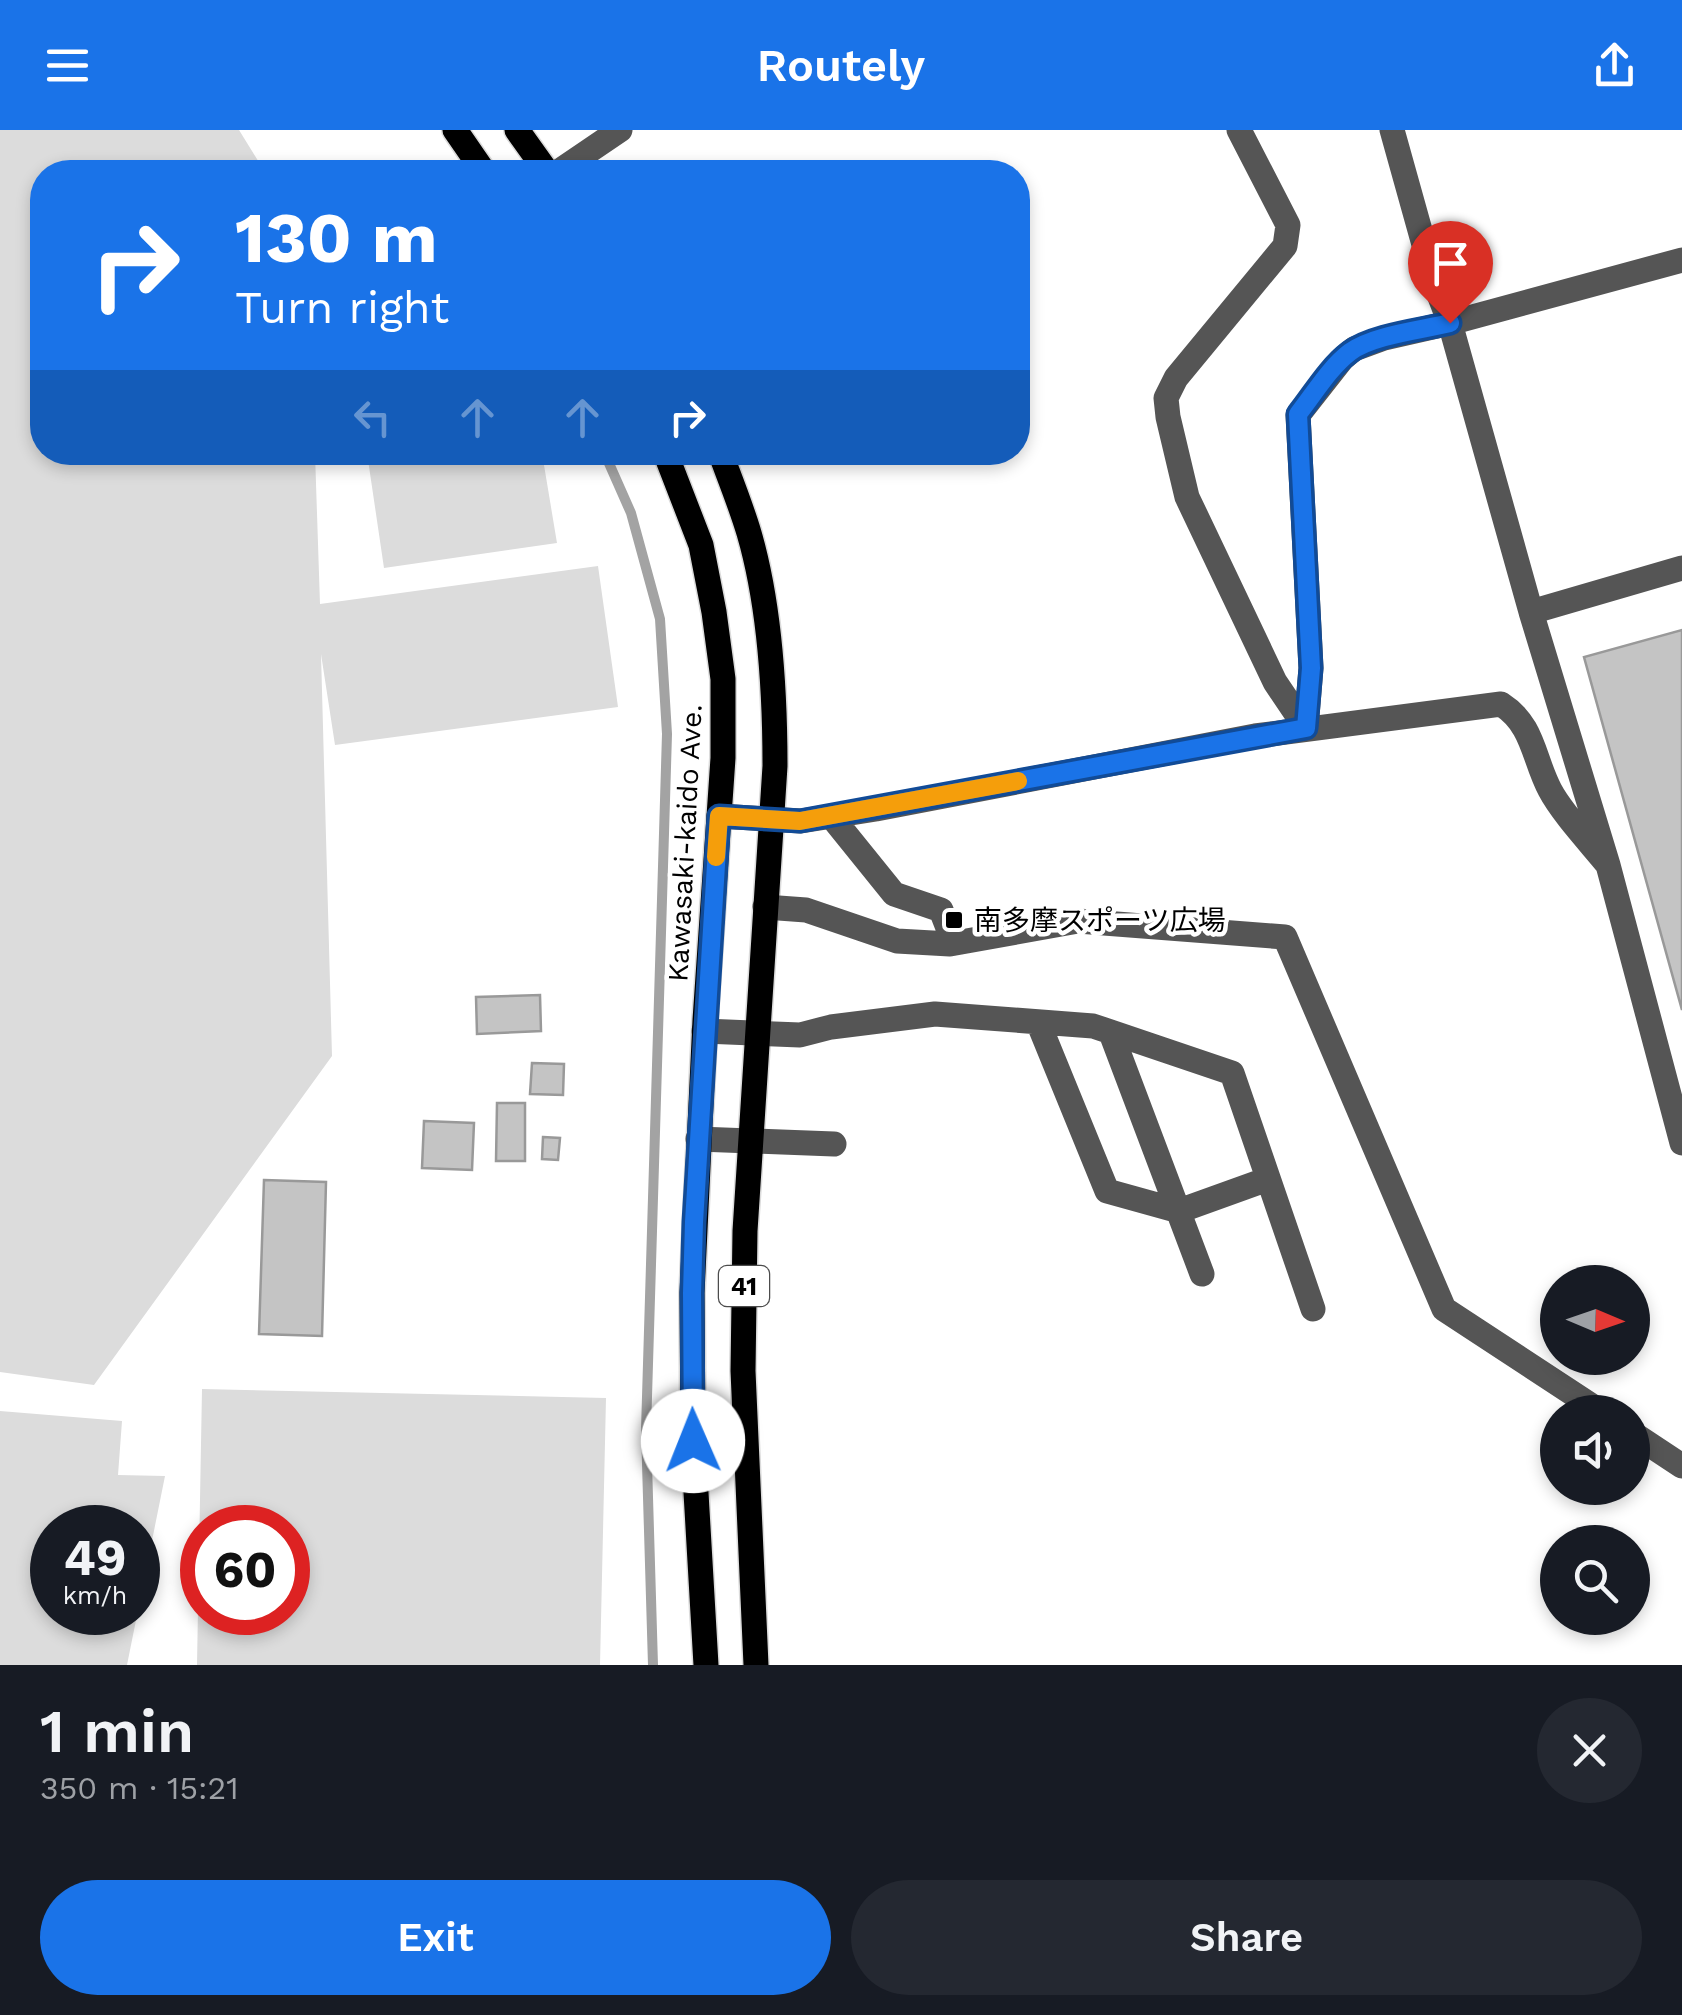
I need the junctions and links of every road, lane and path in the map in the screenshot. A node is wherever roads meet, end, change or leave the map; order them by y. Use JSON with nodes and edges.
{"nodes":[{"id":1,"x":454,"y":130,"type":"edge"},
{"id":2,"x":517,"y":130,"type":"edge"},
{"id":3,"x":620,"y":130,"type":"edge"},
{"id":4,"x":1239,"y":130,"type":"edge"},
{"id":5,"x":1392,"y":130,"type":"edge"},
{"id":6,"x":475,"y":160,"type":"edge"},
{"id":7,"x":538,"y":160,"type":"edge"},
{"id":8,"x":576,"y":160,"type":"edge"},
{"id":9,"x":1682,"y":260,"type":"edge"},
{"id":10,"x":1450,"y":323,"type":"junction"},
{"id":11,"x":671,"y":465,"type":"edge"},
{"id":12,"x":725,"y":465,"type":"edge"},
{"id":13,"x":1682,"y":568,"type":"edge"},
{"id":14,"x":1531,"y":612,"type":"junction"},
{"id":15,"x":1306,"y":728,"type":"junction"},
{"id":16,"x":719,"y":816,"type":"junction"},
{"id":17,"x":831,"y":816,"type":"junction"},
{"id":18,"x":771,"y":819,"type":"junction"},
{"id":19,"x":1608,"y":865,"type":"junction"},
{"id":20,"x":766,"y":907,"type":"junction"},
{"id":21,"x":950,"y":944,"type":"junction"},
{"id":22,"x":1038,"y":1022,"type":"junction"},
{"id":23,"x":704,"y":1031,"type":"junction"},
{"id":24,"x":1111,"y":1032,"type":"junction"},
{"id":25,"x":757,"y":1033,"type":"junction"},
{"id":26,"x":698,"y":1139,"type":"junction"},
{"id":27,"x":751,"y":1141,"type":"junction"},
{"id":28,"x":1682,"y":1143,"type":"edge"},
{"id":29,"x":834,"y":1144,"type":"dead end"},
{"id":30,"x":1268,"y":1179,"type":"junction"},
{"id":31,"x":1179,"y":1211,"type":"junction"},
{"id":32,"x":1202,"y":1274,"type":"dead end"},
{"id":33,"x":1313,"y":1310,"type":"dead end"},
{"id":34,"x":1575,"y":1395,"type":"edge"},
{"id":35,"x":1650,"y":1445,"type":"edge"},
{"id":36,"x":1682,"y":1466,"type":"edge"},
{"id":37,"x":706,"y":1665,"type":"edge"},
{"id":38,"x":756,"y":1665,"type":"edge"}],
"edges":[{"from":1,"to":6,"type":"main road"},
{"from":2,"to":7,"type":"main road"},
{"from":3,"to":8,"type":"lane"},
{"from":4,"to":15,"type":"lane"},
{"from":5,"to":10,"type":"lane"},
{"from":9,"to":10,"type":"lane"},
{"from":10,"to":14,"type":"lane"},
{"from":10,"to":15,"type":"lane"},
{"from":11,"to":16,"type":"main road","name":"Kawasaki-kaido Ave.","number":"41"},
{"from":12,"to":18,"type":"main road","number":"41"},
{"from":13,"to":14,"type":"lane"},
{"from":14,"to":19,"type":"lane"},
{"from":15,"to":17,"type":"lane"},
{"from":15,"to":19,"type":"lane"},
{"from":16,"to":18,"type":"lane"},
{"from":16,"to":23,"type":"main road","name":"Kawasaki-kaido Ave.","number":"41"},
{"from":17,"to":18,"type":"lane"},
{"from":17,"to":21,"type":"lane"},
{"from":18,"to":20,"type":"main road","number":"41"},
{"from":19,"to":28,"type":"lane"},
{"from":20,"to":21,"type":"lane"},
{"from":20,"to":25,"type":"main road","number":"41"},
{"from":21,"to":34,"type":"lane"},
{"from":22,"to":24,"type":"lane"},
{"from":22,"to":25,"type":"lane"},
{"from":22,"to":31,"type":"lane"},
{"from":23,"to":25,"type":"lane"},
{"from":23,"to":26,"type":"main road","name":"Kawasaki-kaido Ave.","number":"41"},
{"from":24,"to":30,"type":"lane"},
{"from":24,"to":31,"type":"lane"},
{"from":25,"to":27,"type":"main road","number":"41"},
{"from":26,"to":27,"type":"lane"},
{"from":26,"to":37,"type":"main road","name":"Kawasaki-kaido Ave.","number":"41"},
{"from":27,"to":29,"type":"lane"},
{"from":27,"to":38,"type":"main road","number":"41"},
{"from":30,"to":31,"type":"lane"},
{"from":30,"to":33,"type":"lane"},
{"from":31,"to":32,"type":"lane"},
{"from":35,"to":36,"type":"lane"}]}
